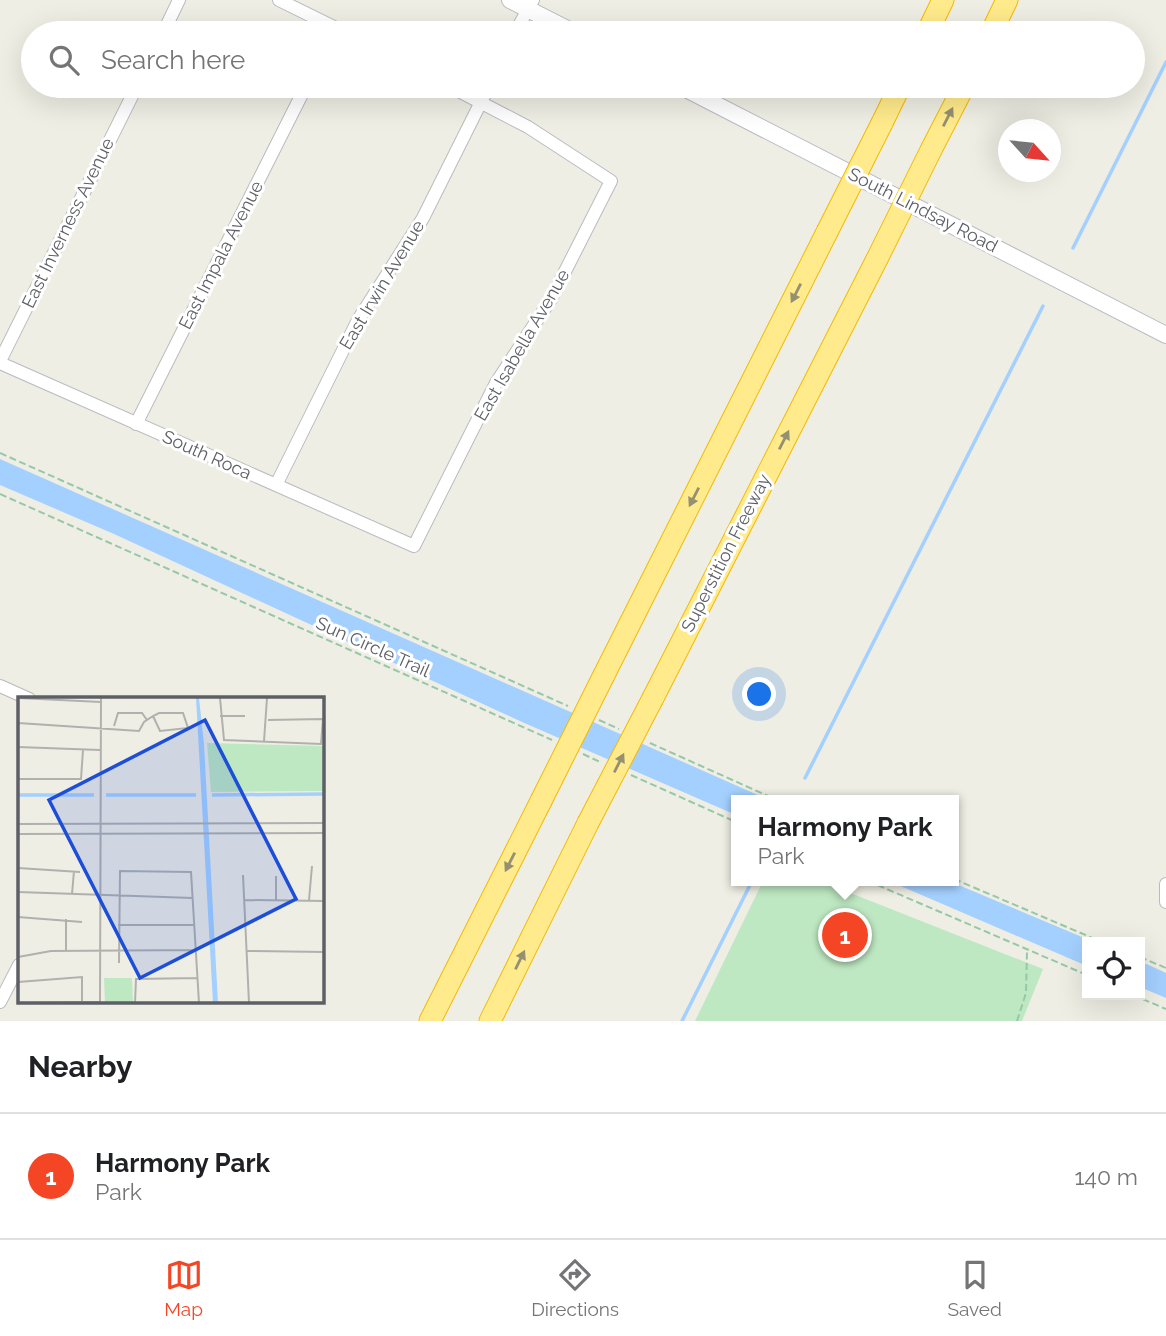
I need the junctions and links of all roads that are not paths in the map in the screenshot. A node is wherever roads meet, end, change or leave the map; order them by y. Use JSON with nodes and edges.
{"nodes":[{"id":1,"x":179,"y":0,"type":"edge"},
{"id":2,"x":279,"y":0,"type":"edge"},
{"id":3,"x":510,"y":0,"type":"edge"},
{"id":4,"x":943,"y":0,"type":"edge"},
{"id":5,"x":1007,"y":0,"type":"edge"},
{"id":6,"x":530,"y":5,"type":"edge"},
{"id":7,"x":169,"y":21,"type":"edge"},
{"id":8,"x":318,"y":21,"type":"edge"},
{"id":9,"x":521,"y":21,"type":"edge"},
{"id":10,"x":556,"y":21,"type":"edge"},
{"id":11,"x":933,"y":21,"type":"edge"},
{"id":12,"x":997,"y":21,"type":"edge"},
{"id":13,"x":131,"y":98,"type":"edge"},
{"id":14,"x":300,"y":98,"type":"edge"},
{"id":15,"x":473,"y":98,"type":"edge"},
{"id":16,"x":483,"y":98,"type":"edge"},
{"id":17,"x":703,"y":98,"type":"edge"},
{"id":18,"x":894,"y":98,"type":"edge"},
{"id":19,"x":958,"y":98,"type":"edge"},
{"id":20,"x":481,"y":102,"type":"junction"},
{"id":21,"x":1166,"y":335,"type":"edge"},
{"id":22,"x":0,"y":362,"type":"edge"},
{"id":23,"x":136,"y":424,"type":"junction"},
{"id":24,"x":276,"y":485,"type":"junction"},
{"id":25,"x":414,"y":546,"type":"joint"},
{"id":26,"x":0,"y":686,"type":"edge"},
{"id":27,"x":25,"y":697,"type":"edge"},
{"id":28,"x":1166,"y":884,"type":"edge"},
{"id":29,"x":1166,"y":902,"type":"edge"},
{"id":30,"x":18,"y":967,"type":"edge"},
{"id":31,"x":0,"y":1003,"type":"edge"},
{"id":32,"x":430,"y":1021,"type":"edge"},
{"id":33,"x":490,"y":1021,"type":"edge"}],
"edges":[{"from":1,"to":7,"type":"street"},
{"from":2,"to":8,"type":"street"},
{"from":3,"to":6,"type":"main road"},
{"from":4,"to":11,"type":"highway"},
{"from":5,"to":12,"type":"highway"},
{"from":6,"to":9,"type":"street"},
{"from":6,"to":10,"type":"main road"},
{"from":13,"to":22,"type":"street","name":"East Inverness Avenue"},
{"from":14,"to":23,"type":"street","name":"East Impala Avenue"},
{"from":15,"to":20,"type":"street"},
{"from":16,"to":20,"type":"street","name":"East Irwin Avenue"},
{"from":17,"to":21,"type":"main road","name":"South Lindsay Road"},
{"from":18,"to":32,"type":"highway","one_way":true,"bridge":true},
{"from":33,"to":19,"type":"highway","name":"Superstition Freeway","one_way":true,"bridge":true},
{"from":20,"to":24,"type":"street","name":"East Irwin Avenue"},
{"from":20,"to":25,"type":"street","name":"East Isabella Avenue"},
{"from":22,"to":23,"type":"street","name":"South Roca"},
{"from":23,"to":24,"type":"street","name":"South Roca"},
{"from":24,"to":25,"type":"street","name":"South Roca"},
{"from":26,"to":27,"type":"street"},
{"from":28,"to":29,"type":"street"},
{"from":30,"to":31,"type":"street"}]}
